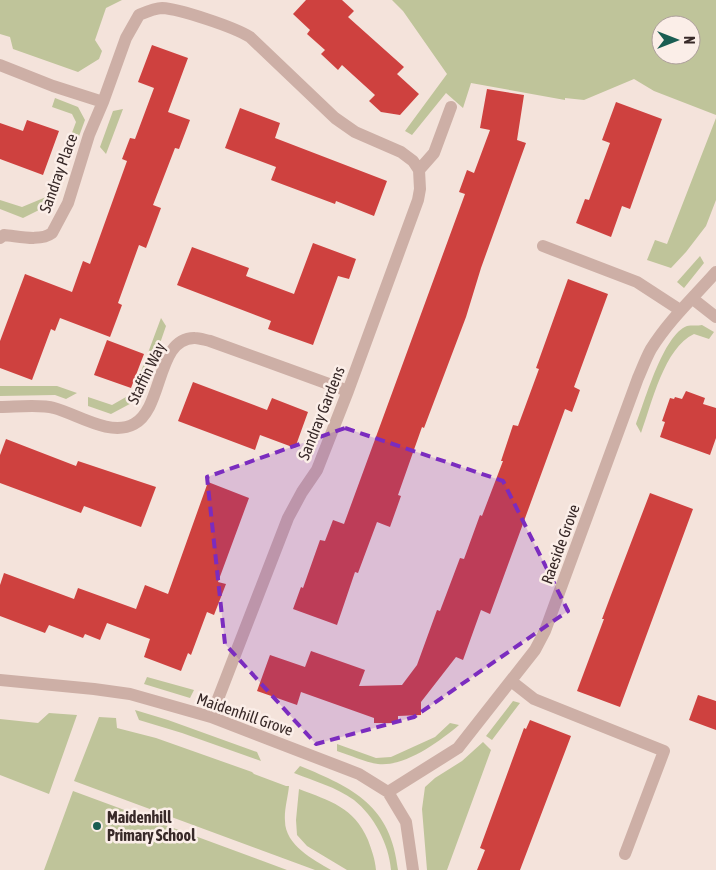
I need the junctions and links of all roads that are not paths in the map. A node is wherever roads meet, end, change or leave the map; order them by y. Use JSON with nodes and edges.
{"nodes":[{"id":1,"x":0,"y":65,"type":"edge"},
{"id":2,"x":103,"y":102,"type":"junction"},
{"id":3,"x":451,"y":107,"type":"dead end"},
{"id":4,"x":419,"y":170,"type":"junction"},
{"id":5,"x":0,"y":238,"type":"edge"},
{"id":6,"x":543,"y":246,"type":"dead end"},
{"id":7,"x":716,"y":272,"type":"edge"},
{"id":8,"x":693,"y":298,"type":"junction"},
{"id":9,"x":680,"y":310,"type":"junction"},
{"id":10,"x":716,"y":318,"type":"edge"},
{"id":11,"x":348,"y":391,"type":"junction"},
{"id":12,"x":0,"y":407,"type":"edge"},
{"id":13,"x":0,"y":680,"type":"edge"},
{"id":14,"x":511,"y":681,"type":"junction"},
{"id":15,"x":212,"y":718,"type":"junction"},
{"id":16,"x":388,"y":792,"type":"junction"},
{"id":17,"x":625,"y":854,"type":"dead end"},
{"id":18,"x":413,"y":870,"type":"edge"}],
"edges":[{"from":1,"to":2,"type":"street"},
{"from":2,"to":4,"type":"street"},
{"from":2,"to":5,"type":"street","name":"Sandray Place"},
{"from":3,"to":4,"type":"street"},
{"from":4,"to":11,"type":"street","name":"Sandray Gardens"},
{"from":6,"to":9,"type":"street"},
{"from":7,"to":8,"type":"street","name":"Raeside Grove"},
{"from":8,"to":9,"type":"street","name":"Raeside Grove"},
{"from":8,"to":10,"type":"street"},
{"from":9,"to":14,"type":"street","name":"Raeside Grove"},
{"from":11,"to":12,"type":"street","name":"Staffin Way"},
{"from":11,"to":15,"type":"street","name":"Sandray Gardens"},
{"from":13,"to":15,"type":"street","name":"Maidenhill Grove"},
{"from":14,"to":16,"type":"street","name":"Raeside Grove"},
{"from":14,"to":17,"type":"street"},
{"from":15,"to":16,"type":"street","name":"Maidenhill Grove"},
{"from":16,"to":18,"type":"street","name":"Maidenhill Grove"}]}
